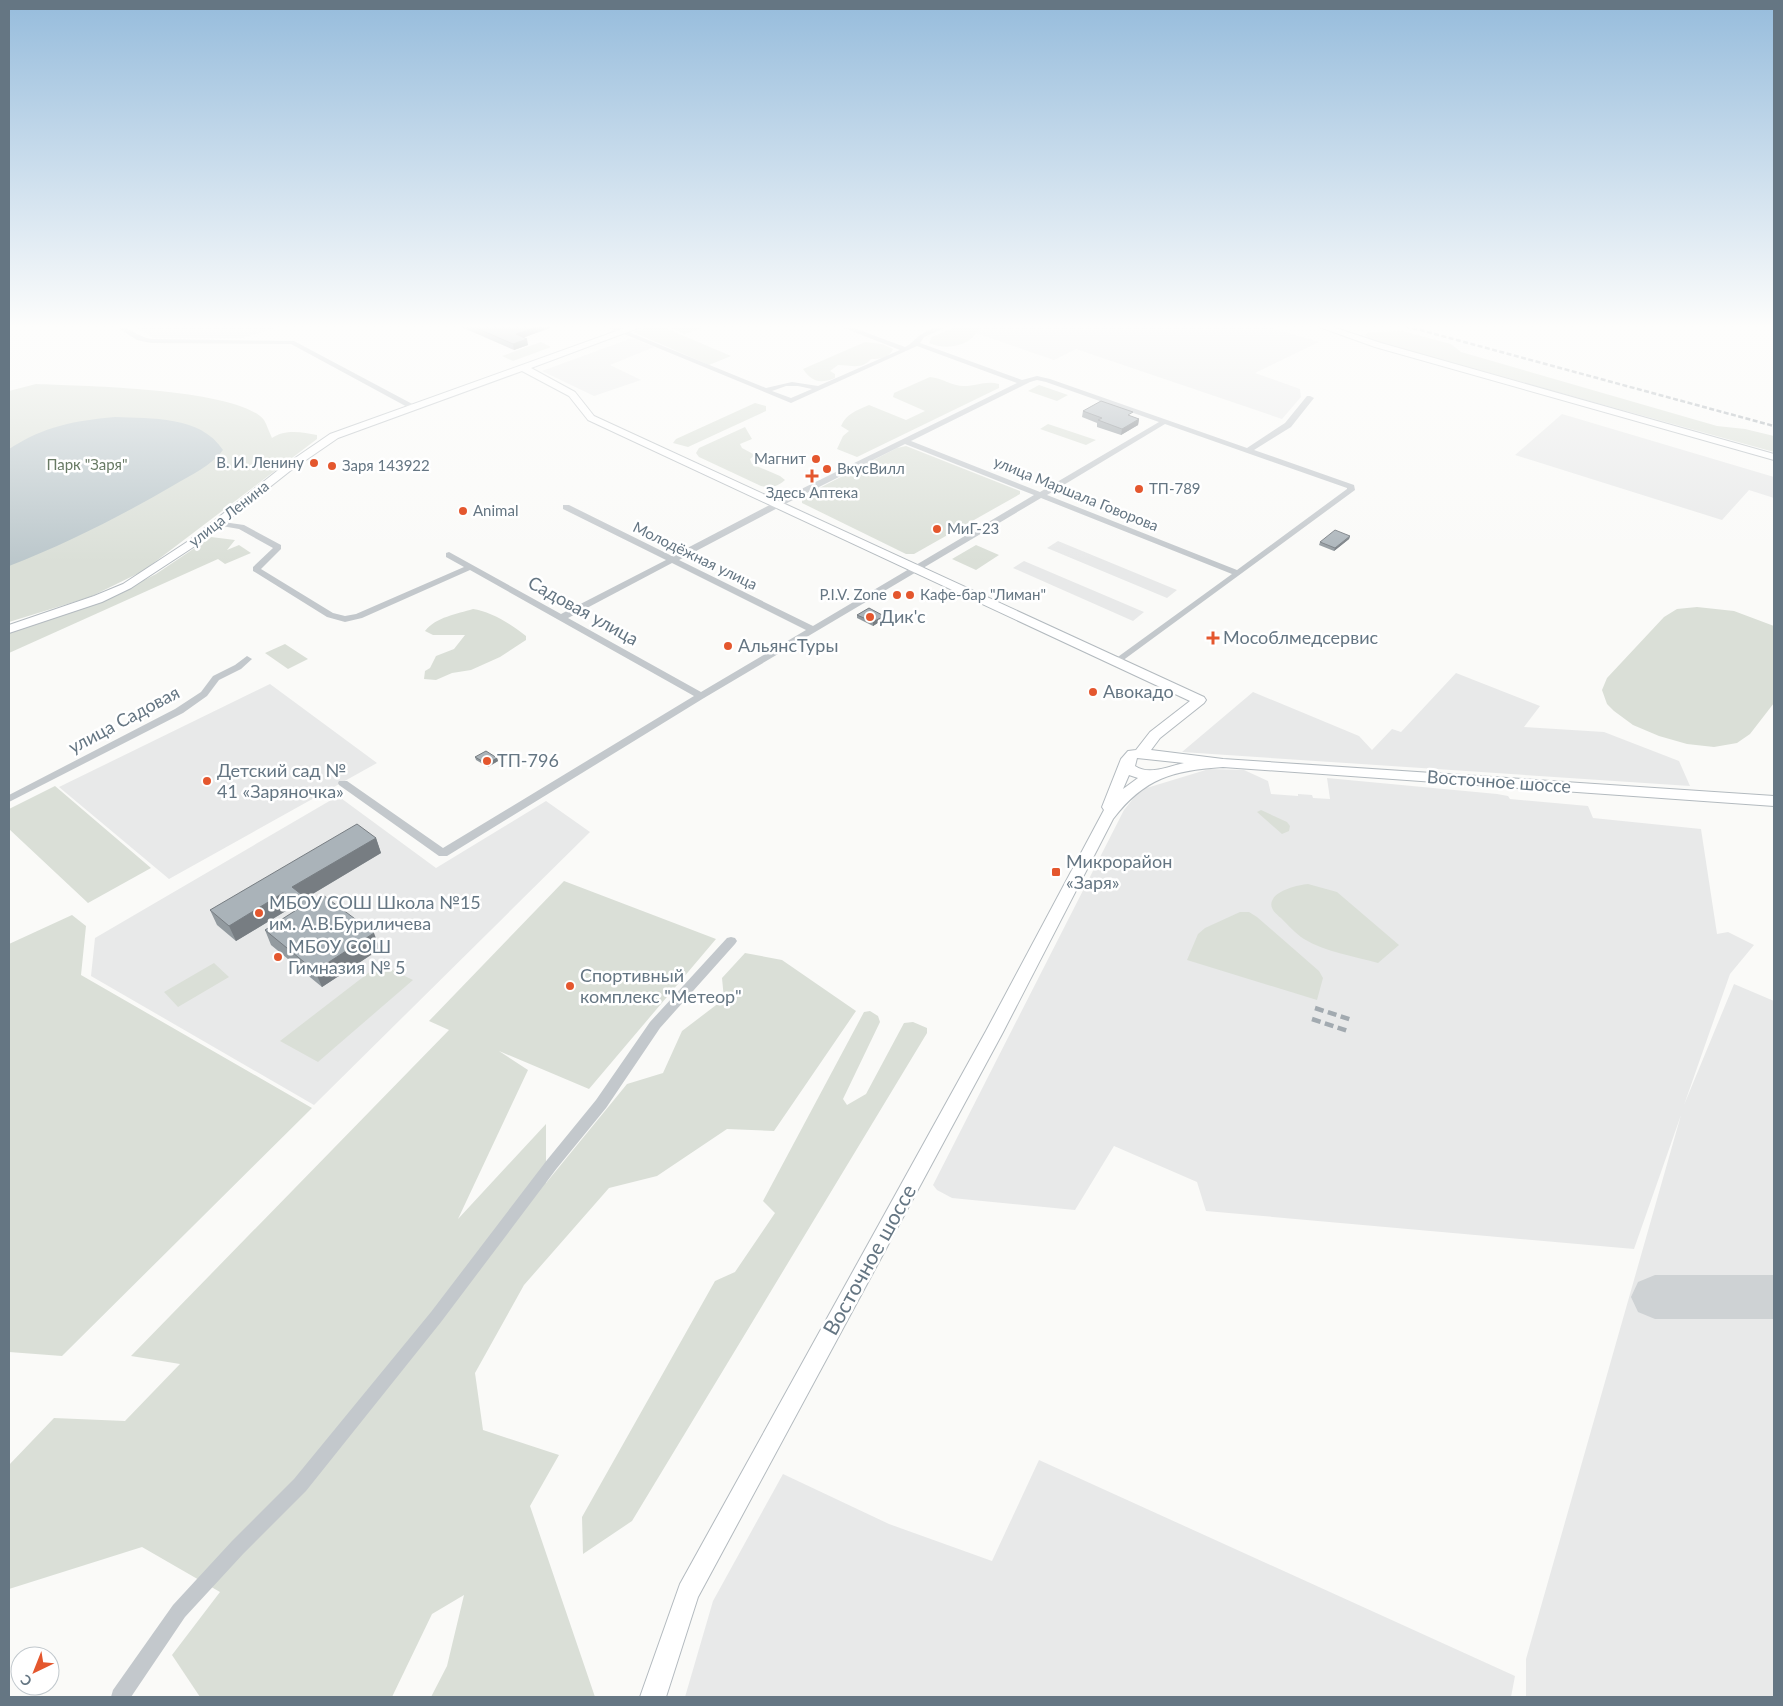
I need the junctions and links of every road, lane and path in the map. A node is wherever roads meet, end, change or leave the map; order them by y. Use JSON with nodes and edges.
{"nodes":[{"id":1,"x":408,"y":404,"type":"edge"},
{"id":2,"x":423,"y":404,"type":"edge"},
{"id":3,"x":580,"y":404,"type":"edge"},
{"id":4,"x":978,"y":404,"type":"edge"},
{"id":5,"x":1115,"y":404,"type":"edge"},
{"id":6,"x":1305,"y":404,"type":"edge"},
{"id":7,"x":1584,"y":404,"type":"edge"},
{"id":8,"x":414,"y":407,"type":"junction"},
{"id":9,"x":1165,"y":421,"type":"junction"},
{"id":10,"x":904,"y":441,"type":"junction"},
{"id":11,"x":1249,"y":450,"type":"junction"},
{"id":12,"x":1774,"y":457,"type":"edge"},
{"id":13,"x":1039,"y":494,"type":"junction"},
{"id":14,"x":778,"y":505,"type":"junction"},
{"id":15,"x":566,"y":507,"type":"dead end"},
{"id":16,"x":219,"y":523,"type":"junction"},
{"id":17,"x":449,"y":555,"type":"dead end"},
{"id":18,"x":671,"y":559,"type":"junction"},
{"id":19,"x":471,"y":567,"type":"junction"},
{"id":20,"x":915,"y":568,"type":"junction"},
{"id":21,"x":1238,"y":573,"type":"junction"},
{"id":22,"x":562,"y":618,"type":"junction"},
{"id":23,"x":9,"y":629,"type":"edge"},
{"id":24,"x":812,"y":629,"type":"junction"},
{"id":25,"x":246,"y":659,"type":"dead end"},
{"id":26,"x":1118,"y":661,"type":"junction"},
{"id":27,"x":701,"y":696,"type":"junction"},
{"id":28,"x":1139,"y":755,"type":"junction"},
{"id":29,"x":1223,"y":763,"type":"junction"},
{"id":30,"x":1154,"y":774,"type":"junction"},
{"id":31,"x":343,"y":783,"type":"dead end"},
{"id":32,"x":9,"y":799,"type":"edge"},
{"id":33,"x":1774,"y":801,"type":"edge"},
{"id":34,"x":1101,"y":828,"type":"junction"},
{"id":35,"x":731,"y":941,"type":"dead end"},
{"id":36,"x":120,"y":1697,"type":"edge"},
{"id":37,"x":653,"y":1697,"type":"edge"}],
"edges":[{"from":1,"to":8,"type":"street"},
{"from":2,"to":8,"type":"street","name":"улица Ленина"},
{"from":3,"to":14,"type":"street"},
{"from":4,"to":10,"type":"street"},
{"from":5,"to":9,"type":"street"},
{"from":6,"to":11,"type":"street"},
{"from":7,"to":12,"type":"street"},
{"from":8,"to":16,"type":"street","name":"улица Ленина"},
{"from":9,"to":11,"type":"street"},
{"from":9,"to":13,"type":"street"},
{"from":10,"to":13,"type":"street","name":"улица Маршала Говорова"},
{"from":10,"to":14,"type":"street"},
{"from":11,"to":21,"type":"street"},
{"from":13,"to":20,"type":"street"},
{"from":13,"to":21,"type":"street","name":"улица Маршала Говорова"},
{"from":14,"to":18,"type":"street"},
{"from":14,"to":20,"type":"street"},
{"from":15,"to":18,"type":"street","name":"Молодёжная улица"},
{"from":16,"to":19,"type":"street"},
{"from":16,"to":23,"type":"street","name":"улица Ленина"},
{"from":17,"to":19,"type":"street","name":"Садовая улица"},
{"from":18,"to":22,"type":"street"},
{"from":18,"to":24,"type":"street","name":"Молодёжная улица"},
{"from":19,"to":22,"type":"street","name":"Садовая улица"},
{"from":20,"to":24,"type":"street"},
{"from":20,"to":26,"type":"street"},
{"from":21,"to":26,"type":"street"},
{"from":22,"to":27,"type":"street","name":"Садовая улица"},
{"from":24,"to":27,"type":"street"},
{"from":25,"to":32,"type":"street","name":"улица Садовая"},
{"from":26,"to":28,"type":"street"},
{"from":27,"to":31,"type":"street"},
{"from":28,"to":29,"type":"street","name":"Восточное шоссе"},
{"from":28,"to":30,"type":"street"},
{"from":28,"to":30,"type":"street"},
{"from":28,"to":34,"type":"street","name":"Восточное шоссе"},
{"from":29,"to":30,"type":"street","name":"Восточное шоссе"},
{"from":29,"to":33,"type":"street","name":"Восточное шоссе"},
{"from":30,"to":34,"type":"street","name":"Восточное шоссе"},
{"from":34,"to":37,"type":"street","name":"Восточное шоссе"},
{"from":35,"to":36,"type":"street"}]}
